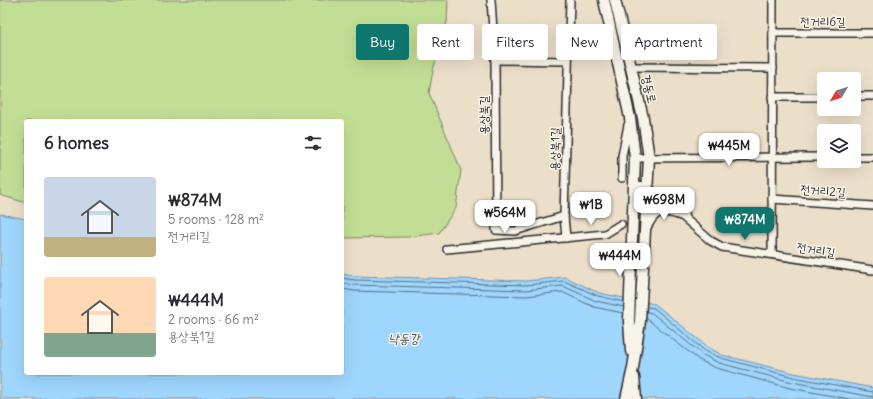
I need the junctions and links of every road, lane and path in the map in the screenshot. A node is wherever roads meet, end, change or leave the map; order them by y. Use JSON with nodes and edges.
{"nodes":[{"id":1,"x":491,"y":0,"type":"edge"},
{"id":2,"x":570,"y":0,"type":"edge"},
{"id":3,"x":604,"y":0,"type":"edge"},
{"id":4,"x":615,"y":0,"type":"edge"},
{"id":5,"x":773,"y":0,"type":"edge"},
{"id":6,"x":493,"y":24,"type":"edge"},
{"id":7,"x":773,"y":33,"type":"junction"},
{"id":8,"x":873,"y":33,"type":"edge"},
{"id":9,"x":495,"y":60,"type":"joint"},
{"id":10,"x":567,"y":61,"type":"junction"},
{"id":11,"x":631,"y":66,"type":"junction"},
{"id":12,"x":772,"y":68,"type":"junction"},
{"id":13,"x":861,"y":96,"type":"edge"},
{"id":14,"x":873,"y":96,"type":"edge"},
{"id":15,"x":772,"y":97,"type":"junction"},
{"id":16,"x":817,"y":97,"type":"edge"},
{"id":17,"x":630,"y":118,"type":"junction"},
{"id":18,"x":817,"y":157,"type":"edge"},
{"id":19,"x":861,"y":157,"type":"edge"},
{"id":20,"x":873,"y":157,"type":"edge"},
{"id":21,"x":635,"y":158,"type":"junction"},
{"id":22,"x":648,"y":158,"type":"junction"},
{"id":23,"x":772,"y":158,"type":"junction"},
{"id":24,"x":622,"y":178,"type":"dead end"},
{"id":25,"x":635,"y":185,"type":"junction"},
{"id":26,"x":647,"y":186,"type":"junction"},
{"id":27,"x":772,"y":199,"type":"junction"},
{"id":28,"x":873,"y":206,"type":"edge"},
{"id":29,"x":683,"y":215,"type":"junction"},
{"id":30,"x":564,"y":216,"type":"junction"},
{"id":31,"x":621,"y":224,"type":"dead end"},
{"id":32,"x":645,"y":228,"type":"junction"},
{"id":33,"x":515,"y":231,"type":"junction"},
{"id":34,"x":566,"y":238,"type":"junction"},
{"id":35,"x":504,"y":244,"type":"junction"},
{"id":36,"x":447,"y":249,"type":"dead end"},
{"id":37,"x":772,"y":254,"type":"junction"},
{"id":38,"x":873,"y":270,"type":"edge"},
{"id":39,"x":633,"y":368,"type":"junction"},
{"id":40,"x":626,"y":399,"type":"edge"},
{"id":41,"x":631,"y":399,"type":"edge"},
{"id":42,"x":636,"y":399,"type":"edge"}],
"edges":[{"from":1,"to":6,"type":"street","name":"용상북길"},
{"from":2,"to":10,"type":"street","name":"용상북1길"},
{"from":3,"to":17,"type":"street","name":"경동로"},
{"from":4,"to":11,"type":"street","name":"경동로"},
{"from":5,"to":7,"type":"street"},
{"from":7,"to":8,"type":"street","name":"전거리6길"},
{"from":7,"to":12,"type":"street"},
{"from":9,"to":10,"type":"street"},
{"from":9,"to":33,"type":"street","name":"용상북길"},
{"from":10,"to":30,"type":"street","name":"용상북1길"},
{"from":11,"to":12,"type":"street"},
{"from":11,"to":22,"type":"street","name":"경동로"},
{"from":12,"to":15,"type":"street"},
{"from":13,"to":14,"type":"street"},
{"from":15,"to":16,"type":"street"},
{"from":15,"to":23,"type":"street"},
{"from":17,"to":21,"type":"street","name":"경동로"},
{"from":17,"to":24,"type":"street"},
{"from":18,"to":23,"type":"street"},
{"from":19,"to":20,"type":"street"},
{"from":21,"to":22,"type":"street"},
{"from":21,"to":25,"type":"street","name":"경동로"},
{"from":22,"to":23,"type":"street"},
{"from":22,"to":26,"type":"street","name":"경동로"},
{"from":23,"to":27,"type":"street"},
{"from":25,"to":26,"type":"street"},
{"from":25,"to":39,"type":"street","name":"경동로"},
{"from":26,"to":29,"type":"street","name":"전거리길"},
{"from":26,"to":32,"type":"street","name":"경동로"},
{"from":27,"to":28,"type":"street","name":"전거리2길"},
{"from":27,"to":37,"type":"street"},
{"from":29,"to":32,"type":"street"},
{"from":29,"to":37,"type":"street","name":"전거리길"},
{"from":30,"to":33,"type":"street"},
{"from":30,"to":34,"type":"street","name":"용상북1길"},
{"from":31,"to":34,"type":"street"},
{"from":32,"to":39,"type":"street","name":"경동로"},
{"from":33,"to":35,"type":"street"},
{"from":34,"to":35,"type":"street"},
{"from":35,"to":36,"type":"street"},
{"from":37,"to":38,"type":"street","name":"전거리길"},
{"from":39,"to":40,"type":"street"},
{"from":39,"to":41,"type":"street"},
{"from":39,"to":42,"type":"street"}]}
